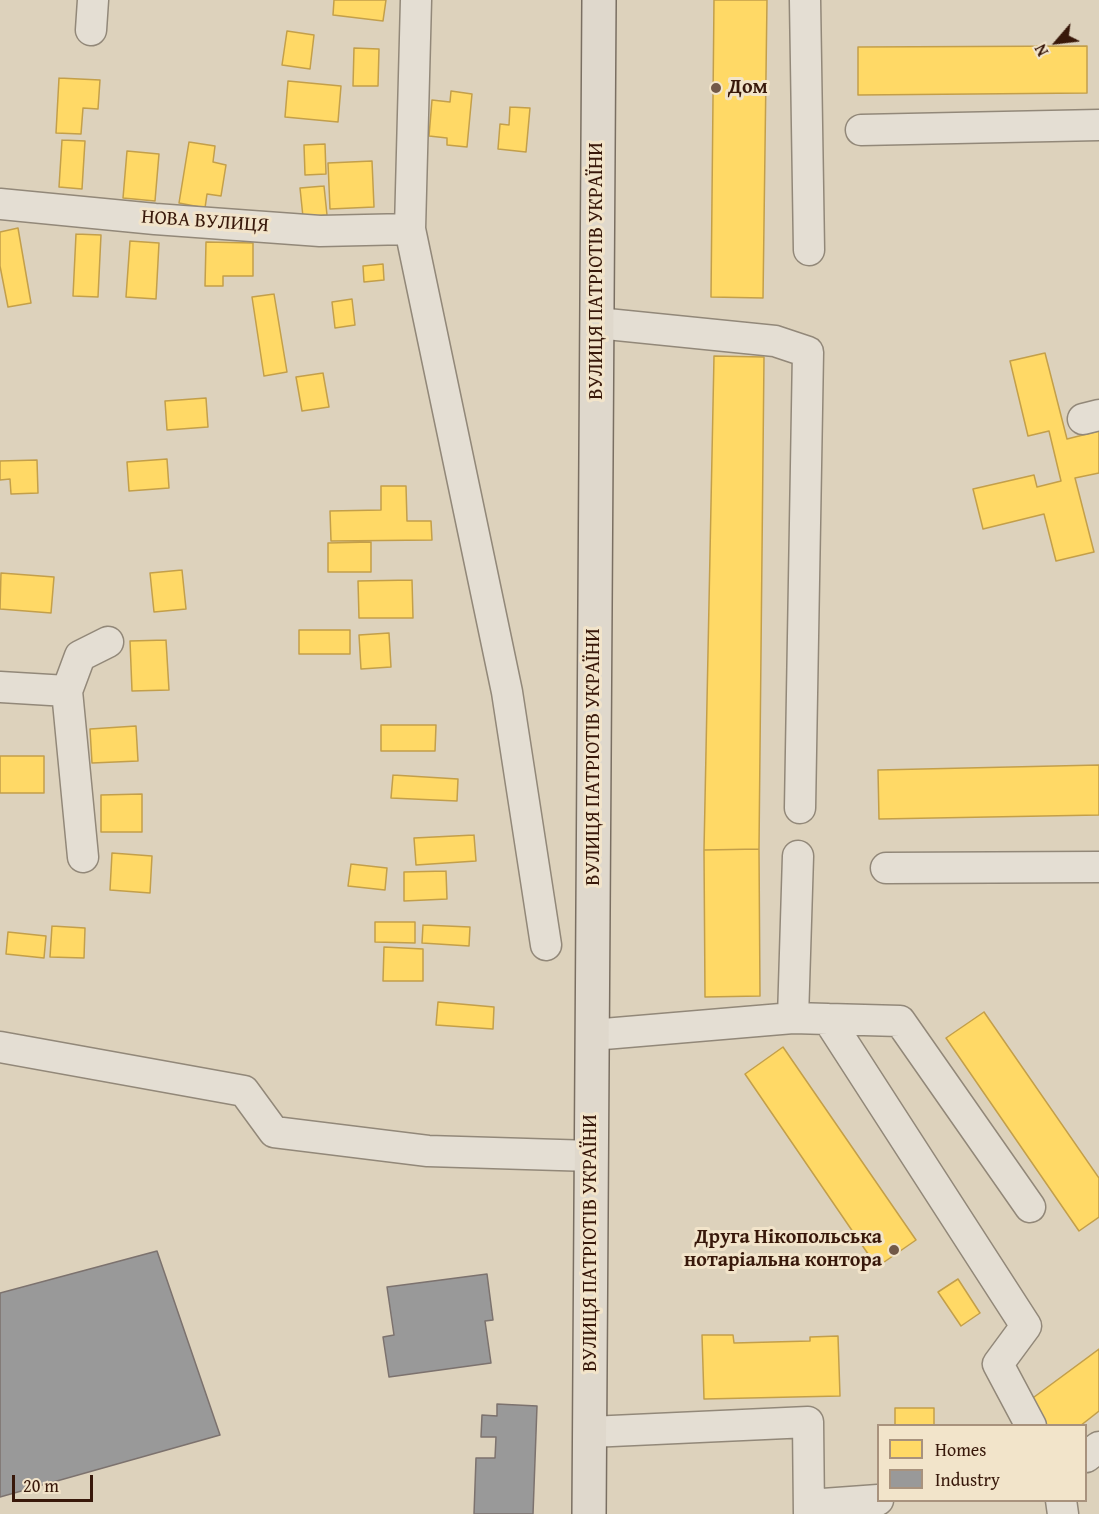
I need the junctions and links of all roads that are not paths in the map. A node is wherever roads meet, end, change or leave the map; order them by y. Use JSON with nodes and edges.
{"nodes":[{"id":1,"x":93,"y":0,"type":"edge"},
{"id":2,"x":416,"y":0,"type":"edge"},
{"id":3,"x":599,"y":0,"type":"edge"},
{"id":4,"x":805,"y":0,"type":"edge"},
{"id":5,"x":91,"y":30,"type":"dead end"},
{"id":6,"x":1099,"y":125,"type":"edge"},
{"id":7,"x":861,"y":130,"type":"dead end"},
{"id":8,"x":0,"y":204,"type":"edge"},
{"id":9,"x":410,"y":229,"type":"junction"},
{"id":10,"x":809,"y":250,"type":"dead end"},
{"id":11,"x":597,"y":323,"type":"junction"},
{"id":12,"x":108,"y":642,"type":"dead end"},
{"id":13,"x":0,"y":687,"type":"edge"},
{"id":14,"x":67,"y":691,"type":"junction"},
{"id":15,"x":800,"y":808,"type":"dead end"},
{"id":16,"x":798,"y":856,"type":"dead end"},
{"id":17,"x":83,"y":857,"type":"dead end"},
{"id":18,"x":1099,"y":867,"type":"edge"},
{"id":19,"x":886,"y":868,"type":"dead end"},
{"id":20,"x":546,"y":945,"type":"dead end"},
{"id":21,"x":793,"y":1018,"type":"junction"},
{"id":22,"x":828,"y":1019,"type":"junction"},
{"id":23,"x":592,"y":1035,"type":"junction"},
{"id":24,"x":0,"y":1047,"type":"edge"},
{"id":25,"x":592,"y":1156,"type":"junction"},
{"id":26,"x":1030,"y":1207,"type":"dead end"},
{"id":27,"x":1029,"y":1424,"type":"edge"},
{"id":28,"x":590,"y":1432,"type":"junction"},
{"id":29,"x":1099,"y":1447,"type":"edge"},
{"id":30,"x":1087,"y":1456,"type":"edge"},
{"id":31,"x":877,"y":1500,"type":"edge"},
{"id":32,"x":809,"y":1510,"type":"edge"},
{"id":33,"x":589,"y":1514,"type":"edge"}],
"edges":[{"from":1,"to":5,"type":"street"},
{"from":2,"to":9,"type":"street"},
{"from":3,"to":11,"type":"main road","name":"ВУЛИЦЯ ПАТРІОТІВ УКРАЇНИ"},
{"from":4,"to":10,"type":"street"},
{"from":6,"to":7,"type":"street"},
{"from":8,"to":9,"type":"street","name":"НОВА ВУЛИЦЯ"},
{"from":9,"to":20,"type":"street"},
{"from":11,"to":15,"type":"street"},
{"from":11,"to":23,"type":"main road","name":"ВУЛИЦЯ ПАТРІОТІВ УКРАЇНИ"},
{"from":12,"to":14,"type":"street"},
{"from":13,"to":14,"type":"street"},
{"from":14,"to":17,"type":"street"},
{"from":16,"to":21,"type":"street"},
{"from":18,"to":19,"type":"street"},
{"from":21,"to":22,"type":"street"},
{"from":21,"to":23,"type":"street"},
{"from":22,"to":26,"type":"street"},
{"from":22,"to":27,"type":"street"},
{"from":23,"to":25,"type":"main road","name":"ВУЛИЦЯ ПАТРІОТІВ УКРАЇНИ"},
{"from":24,"to":25,"type":"street"},
{"from":25,"to":28,"type":"main road","name":"ВУЛИЦЯ ПАТРІОТІВ УКРАЇНИ"},
{"from":28,"to":32,"type":"street"},
{"from":28,"to":33,"type":"main road","name":"ВУЛИЦЯ ПАТРІОТІВ УКРАЇНИ"},
{"from":29,"to":30,"type":"street"},
{"from":31,"to":32,"type":"street"}]}
